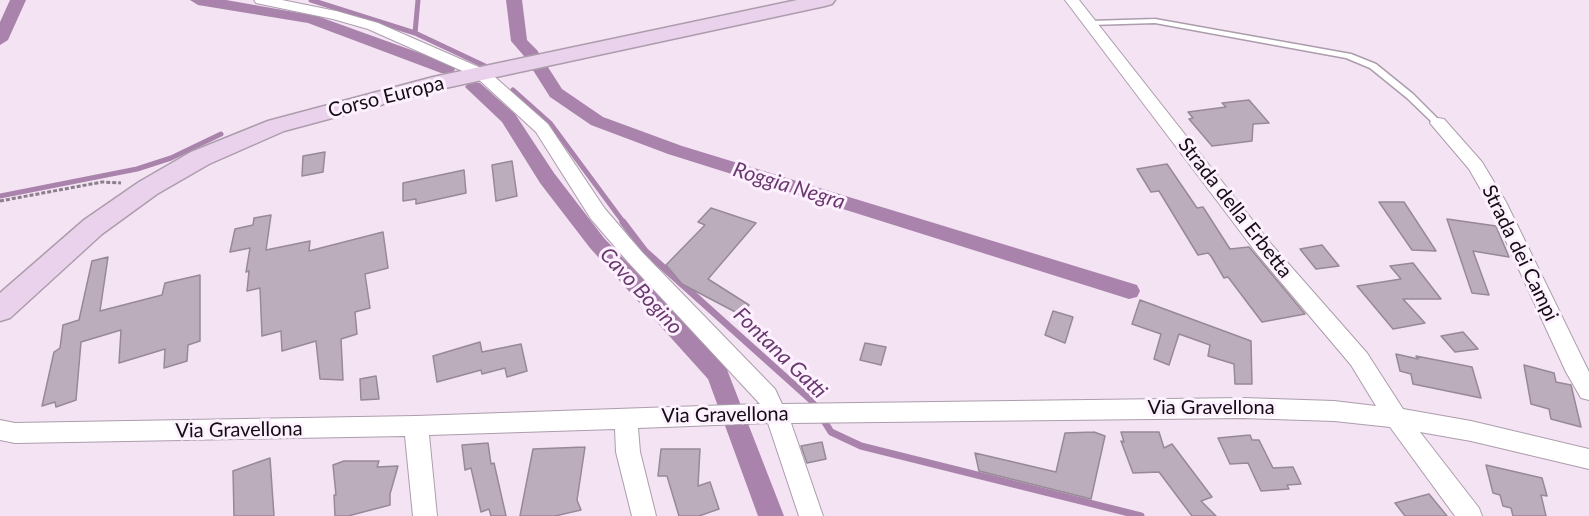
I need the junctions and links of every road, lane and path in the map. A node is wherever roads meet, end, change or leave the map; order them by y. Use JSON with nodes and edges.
{"nodes":[{"id":1,"x":261,"y":0,"type":"edge"},
{"id":2,"x":825,"y":0,"type":"edge"},
{"id":3,"x":1072,"y":0,"type":"edge"},
{"id":4,"x":1091,"y":22,"type":"junction"},
{"id":5,"x":482,"y":74,"type":"junction"},
{"id":6,"x":1438,"y":123,"type":"joint"},
{"id":7,"x":137,"y":196,"type":"junction"},
{"id":8,"x":0,"y":201,"type":"edge"},
{"id":9,"x":0,"y":310,"type":"edge"},
{"id":10,"x":1589,"y":391,"type":"edge"},
{"id":11,"x":765,"y":414,"type":"junction"},
{"id":12,"x":626,"y":418,"type":"junction"},
{"id":13,"x":1396,"y":418,"type":"junction"},
{"id":14,"x":416,"y":426,"type":"junction"},
{"id":15,"x":0,"y":430,"type":"edge"},
{"id":16,"x":1589,"y":459,"type":"edge"},
{"id":17,"x":426,"y":516,"type":"edge"},
{"id":18,"x":644,"y":516,"type":"edge"},
{"id":19,"x":811,"y":516,"type":"edge"},
{"id":20,"x":1470,"y":516,"type":"edge"}],
"edges":[{"from":1,"to":5,"type":"street"},
{"from":2,"to":5,"type":"main road","name":"Corso Europa"},
{"from":3,"to":4,"type":"street","name":"Strada della Erbetta"},
{"from":4,"to":6,"type":"lane"},
{"from":4,"to":13,"type":"street","name":"Strada della Erbetta"},
{"from":5,"to":7,"type":"main road","name":"Corso Europa"},
{"from":5,"to":11,"type":"street"},
{"from":6,"to":10,"type":"street","name":"Strada dei Campi"},
{"from":7,"to":8,"type":"path"},
{"from":7,"to":9,"type":"main road","name":"Corso Europa"},
{"from":11,"to":12,"type":"street","name":"Via Gravellona"},
{"from":11,"to":13,"type":"street","name":"Via Gravellona"},
{"from":11,"to":19,"type":"street"},
{"from":12,"to":14,"type":"street","name":"Via Gravellona"},
{"from":12,"to":18,"type":"street"},
{"from":13,"to":16,"type":"street","name":"Via Gravellona"},
{"from":13,"to":20,"type":"street","name":"Strada della Erbetta"},
{"from":14,"to":15,"type":"street","name":"Via Gravellona"},
{"from":14,"to":17,"type":"street"}]}
